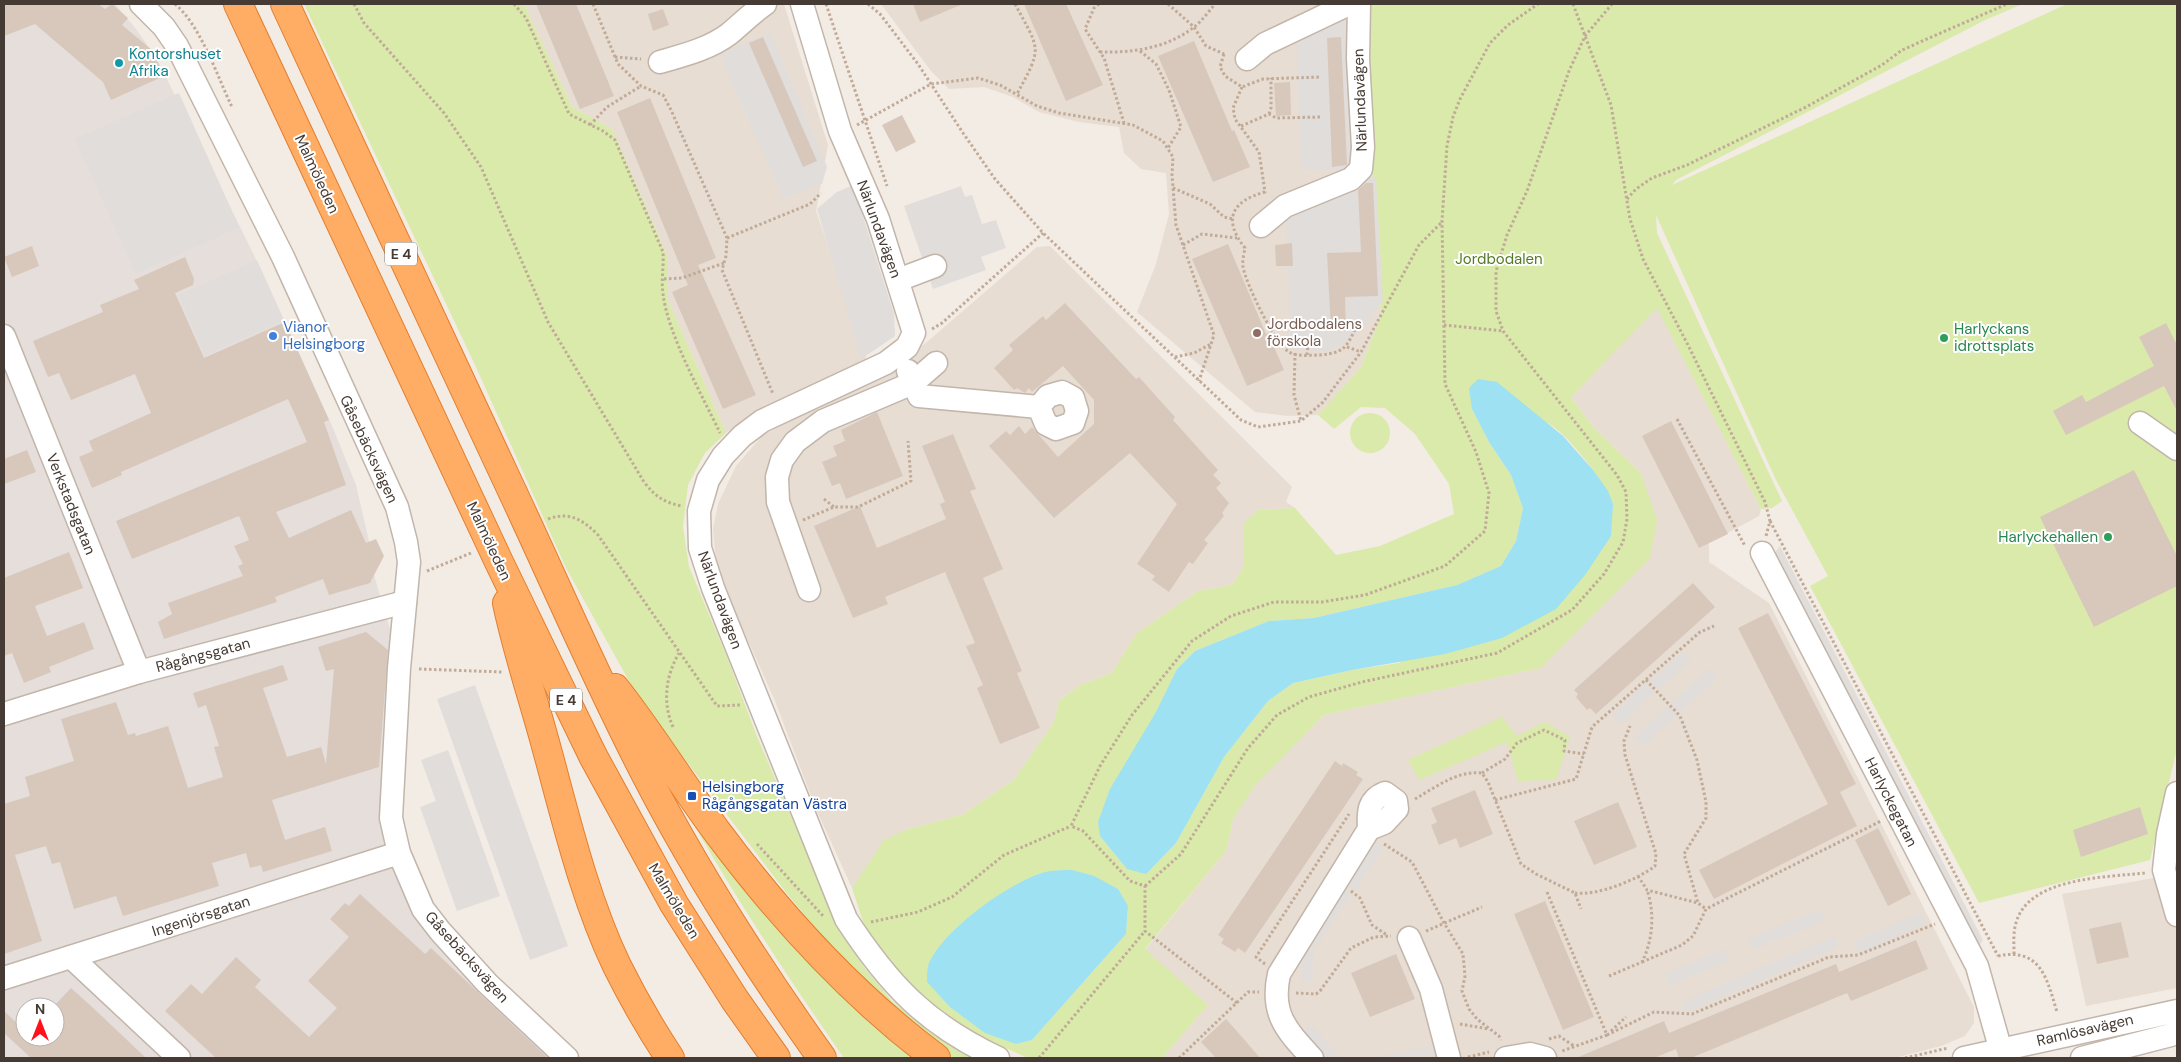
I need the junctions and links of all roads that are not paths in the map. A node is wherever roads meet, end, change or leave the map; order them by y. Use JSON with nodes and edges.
{"nodes":[{"id":1,"x":141,"y":4,"type":"edge"},
{"id":2,"x":238,"y":4,"type":"edge"},
{"id":3,"x":285,"y":4,"type":"edge"},
{"id":4,"x":765,"y":4,"type":"edge"},
{"id":5,"x":802,"y":4,"type":"edge"},
{"id":6,"x":1349,"y":4,"type":"edge"},
{"id":7,"x":1359,"y":4,"type":"edge"},
{"id":8,"x":1247,"y":59,"type":"road end"},
{"id":9,"x":660,"y":62,"type":"road end"},
{"id":10,"x":1261,"y":226,"type":"dead end"},
{"id":11,"x":935,"y":266,"type":"dead end"},
{"id":12,"x":898,"y":280,"type":"junction"},
{"id":13,"x":4,"y":336,"type":"edge"},
{"id":14,"x":900,"y":353,"type":"junction"},
{"id":15,"x":936,"y":364,"type":"dead end"},
{"id":16,"x":913,"y":383,"type":"junction"},
{"id":17,"x":1039,"y":407,"type":"dead end"},
{"id":18,"x":2140,"y":423,"type":"dead end"},
{"id":19,"x":2177,"y":449,"type":"edge"},
{"id":20,"x":1762,"y":553,"type":"road end"},
{"id":21,"x":498,"y":560,"type":"junction"},
{"id":22,"x":809,"y":590,"type":"dead end"},
{"id":23,"x":405,"y":602,"type":"junction"},
{"id":24,"x":582,"y":648,"type":"junction"},
{"id":25,"x":139,"y":672,"type":"junction"},
{"id":26,"x":4,"y":714,"type":"edge"},
{"id":27,"x":2177,"y":793,"type":"edge"},
{"id":28,"x":1397,"y":810,"type":"road end"},
{"id":29,"x":399,"y":853,"type":"junction"},
{"id":30,"x":2176,"y":906,"type":"edge"},
{"id":31,"x":1398,"y":936,"type":"road end"},
{"id":32,"x":71,"y":957,"type":"junction"},
{"id":33,"x":4,"y":978,"type":"edge"},
{"id":34,"x":2177,"y":1011,"type":"edge"},
{"id":35,"x":2177,"y":1030,"type":"edge"},
{"id":36,"x":1504,"y":1050,"type":"edge"},
{"id":37,"x":2002,"y":1054,"type":"edge"},
{"id":38,"x":179,"y":1058,"type":"edge"},
{"id":39,"x":567,"y":1058,"type":"edge"},
{"id":40,"x":670,"y":1058,"type":"edge"},
{"id":41,"x":776,"y":1058,"type":"edge"},
{"id":42,"x":822,"y":1058,"type":"edge"},
{"id":43,"x":936,"y":1058,"type":"edge"},
{"id":44,"x":998,"y":1058,"type":"edge"},
{"id":45,"x":1312,"y":1058,"type":"edge"},
{"id":46,"x":1449,"y":1058,"type":"edge"},
{"id":47,"x":1545,"y":1058,"type":"edge"},
{"id":48,"x":1964,"y":1058,"type":"edge"},
{"id":49,"x":2082,"y":1058,"type":"edge"}],
"edges":[{"from":1,"to":23,"type":"street","name":"Gåsebäcksvägen"},
{"from":2,"to":21,"type":"highway","name":"Malmöleden","number":"E 4"},
{"from":3,"to":24,"type":"highway","number":"E 4"},
{"from":4,"to":9,"type":"street"},
{"from":5,"to":12,"type":"street","name":"Närlundavägen"},
{"from":6,"to":8,"type":"street"},
{"from":7,"to":10,"type":"street","name":"Närlundavägen"},
{"from":11,"to":12,"type":"street"},
{"from":12,"to":14,"type":"street","name":"Närlundavägen"},
{"from":13,"to":25,"type":"street","name":"Verkstadsgatan"},
{"from":14,"to":16,"type":"street"},
{"from":14,"to":44,"type":"street","name":"Närlundavägen"},
{"from":15,"to":16,"type":"street"},
{"from":16,"to":17,"type":"street"},
{"from":16,"to":22,"type":"street"},
{"from":18,"to":19,"type":"street"},
{"from":20,"to":37,"type":"street","name":"Harlyckegatan"},
{"from":21,"to":40,"type":"highway"},
{"from":21,"to":41,"type":"highway","name":"Malmöleden","number":"E 4"},
{"from":23,"to":25,"type":"street","name":"Rågångsgatan"},
{"from":23,"to":29,"type":"street","name":"Gåsebäcksvägen"},
{"from":24,"to":42,"type":"highway","number":"E 4"},
{"from":24,"to":43,"type":"highway"},
{"from":25,"to":26,"type":"street","name":"Rågångsgatan"},
{"from":27,"to":30,"type":"street"},
{"from":28,"to":45,"type":"street"},
{"from":29,"to":32,"type":"street","name":"Ingenjörsgatan"},
{"from":29,"to":39,"type":"street","name":"Gåsebäcksvägen"},
{"from":31,"to":46,"type":"street"},
{"from":32,"to":33,"type":"street","name":"Ingenjörsgatan"},
{"from":32,"to":38,"type":"street"},
{"from":34,"to":37,"type":"street","name":"Ramlösavägen"},
{"from":35,"to":49,"type":"street","name":"Ramlösavägen"},
{"from":36,"to":47,"type":"street"},
{"from":37,"to":48,"type":"street","name":"Ramlösavägen"}]}
